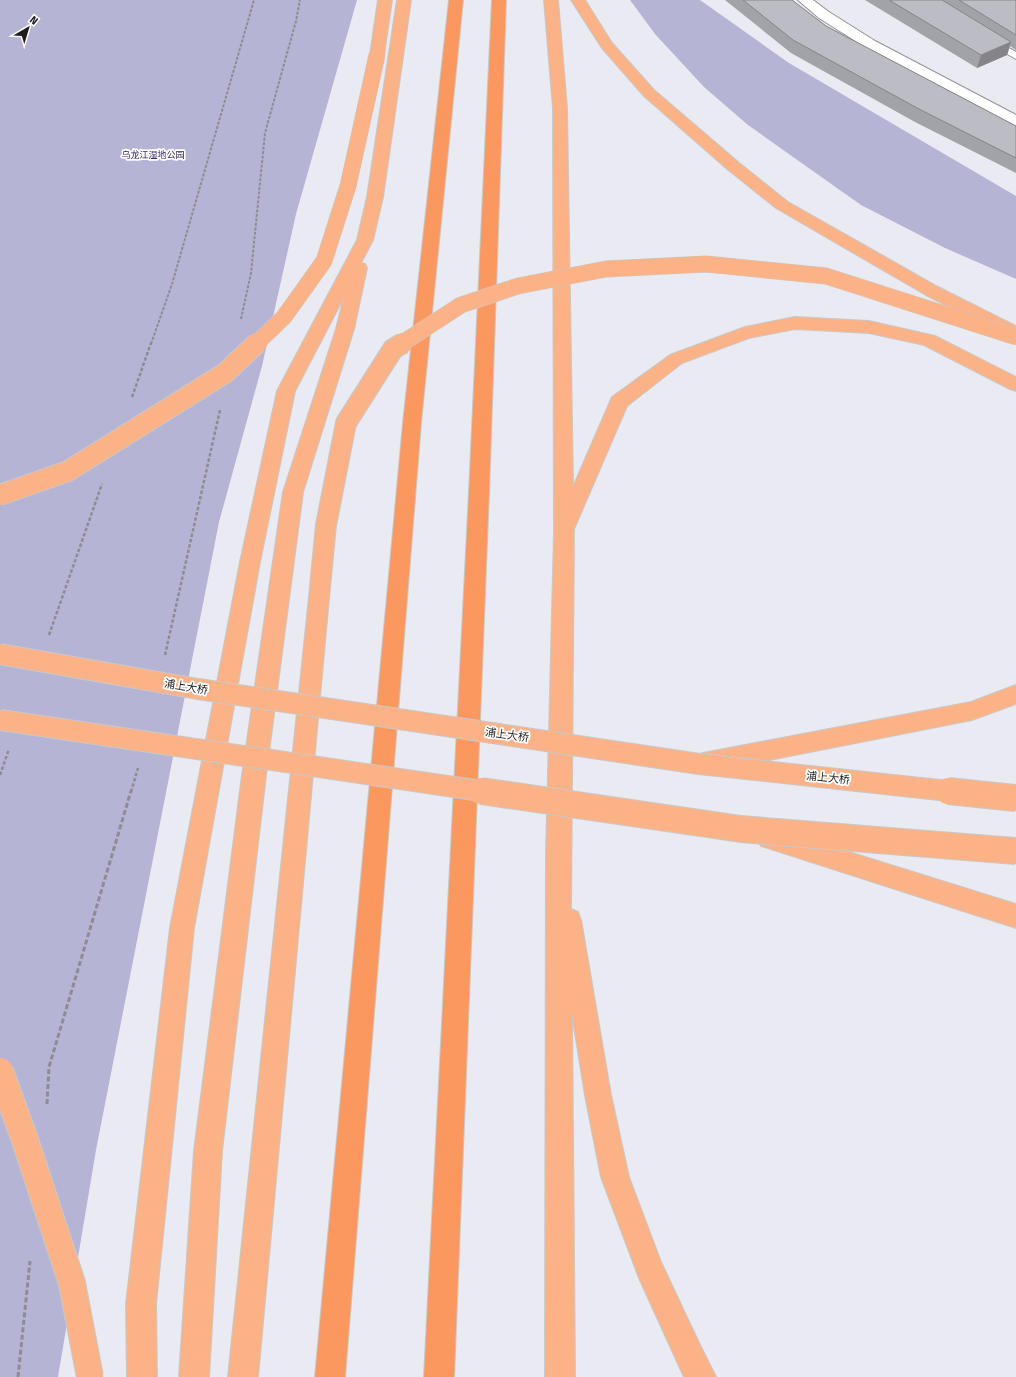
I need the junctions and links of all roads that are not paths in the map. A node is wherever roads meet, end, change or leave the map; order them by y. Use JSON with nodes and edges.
{"nodes":[{"id":1,"x":385,"y":0,"type":"edge"},
{"id":2,"x":404,"y":0,"type":"edge"},
{"id":3,"x":456,"y":0,"type":"edge"},
{"id":4,"x":499,"y":0,"type":"edge"},
{"id":5,"x":551,"y":0,"type":"edge"},
{"id":6,"x":578,"y":0,"type":"edge"},
{"id":7,"x":805,"y":0,"type":"edge"},
{"id":8,"x":984,"y":36,"type":"edge"},
{"id":9,"x":1016,"y":56,"type":"edge"},
{"id":10,"x":1016,"y":121,"type":"edge"},
{"id":11,"x":365,"y":240,"type":"junction"},
{"id":12,"x":1016,"y":334,"type":"edge"},
{"id":13,"x":1016,"y":337,"type":"edge"},
{"id":14,"x":1016,"y":384,"type":"edge"},
{"id":15,"x":0,"y":495,"type":"edge"},
{"id":16,"x":564,"y":533,"type":"junction"},
{"id":17,"x":0,"y":654,"type":"edge"},
{"id":18,"x":1016,"y":694,"type":"edge"},
{"id":19,"x":0,"y":720,"type":"edge"},
{"id":20,"x":699,"y":764,"type":"junction"},
{"id":21,"x":1016,"y":798,"type":"edge"},
{"id":22,"x":741,"y":829,"type":"junction"},
{"id":23,"x":1016,"y":851,"type":"edge"},
{"id":24,"x":558,"y":855,"type":"junction"},
{"id":25,"x":1016,"y":916,"type":"edge"},
{"id":26,"x":0,"y":1071,"type":"edge"},
{"id":27,"x":90,"y":1377,"type":"edge"},
{"id":28,"x":142,"y":1377,"type":"edge"},
{"id":29,"x":194,"y":1377,"type":"edge"},
{"id":30,"x":243,"y":1377,"type":"edge"},
{"id":31,"x":330,"y":1377,"type":"edge"},
{"id":32,"x":439,"y":1377,"type":"edge"},
{"id":33,"x":560,"y":1377,"type":"edge"},
{"id":34,"x":701,"y":1377,"type":"edge"}],
"edges":[{"from":1,"to":15,"type":"main road","bridge":true},
{"from":2,"to":11,"type":"main road"},
{"from":3,"to":31,"type":"highway"},
{"from":4,"to":32,"type":"highway"},
{"from":5,"to":16,"type":"main road"},
{"from":6,"to":12,"type":"main road"},
{"from":7,"to":10,"type":"street"},
{"from":8,"to":9,"type":"lane"},
{"from":11,"to":28,"type":"main road"},
{"from":11,"to":29,"type":"main road"},
{"from":13,"to":30,"type":"main road","bridge":true},
{"from":14,"to":16,"type":"main road"},
{"from":16,"to":24,"type":"main road"},
{"from":17,"to":20,"type":"main road","name":"浦上大桥","bridge":true},
{"from":18,"to":20,"type":"main road","bridge":true},
{"from":19,"to":22,"type":"main road","bridge":true},
{"from":20,"to":21,"type":"main road","name":"浦上大桥","bridge":true},
{"from":22,"to":23,"type":"main road","bridge":true},
{"from":22,"to":25,"type":"main road","bridge":true},
{"from":24,"to":33,"type":"main road"},
{"from":24,"to":34,"type":"main road"},
{"from":26,"to":27,"type":"main road","bridge":true}]}
